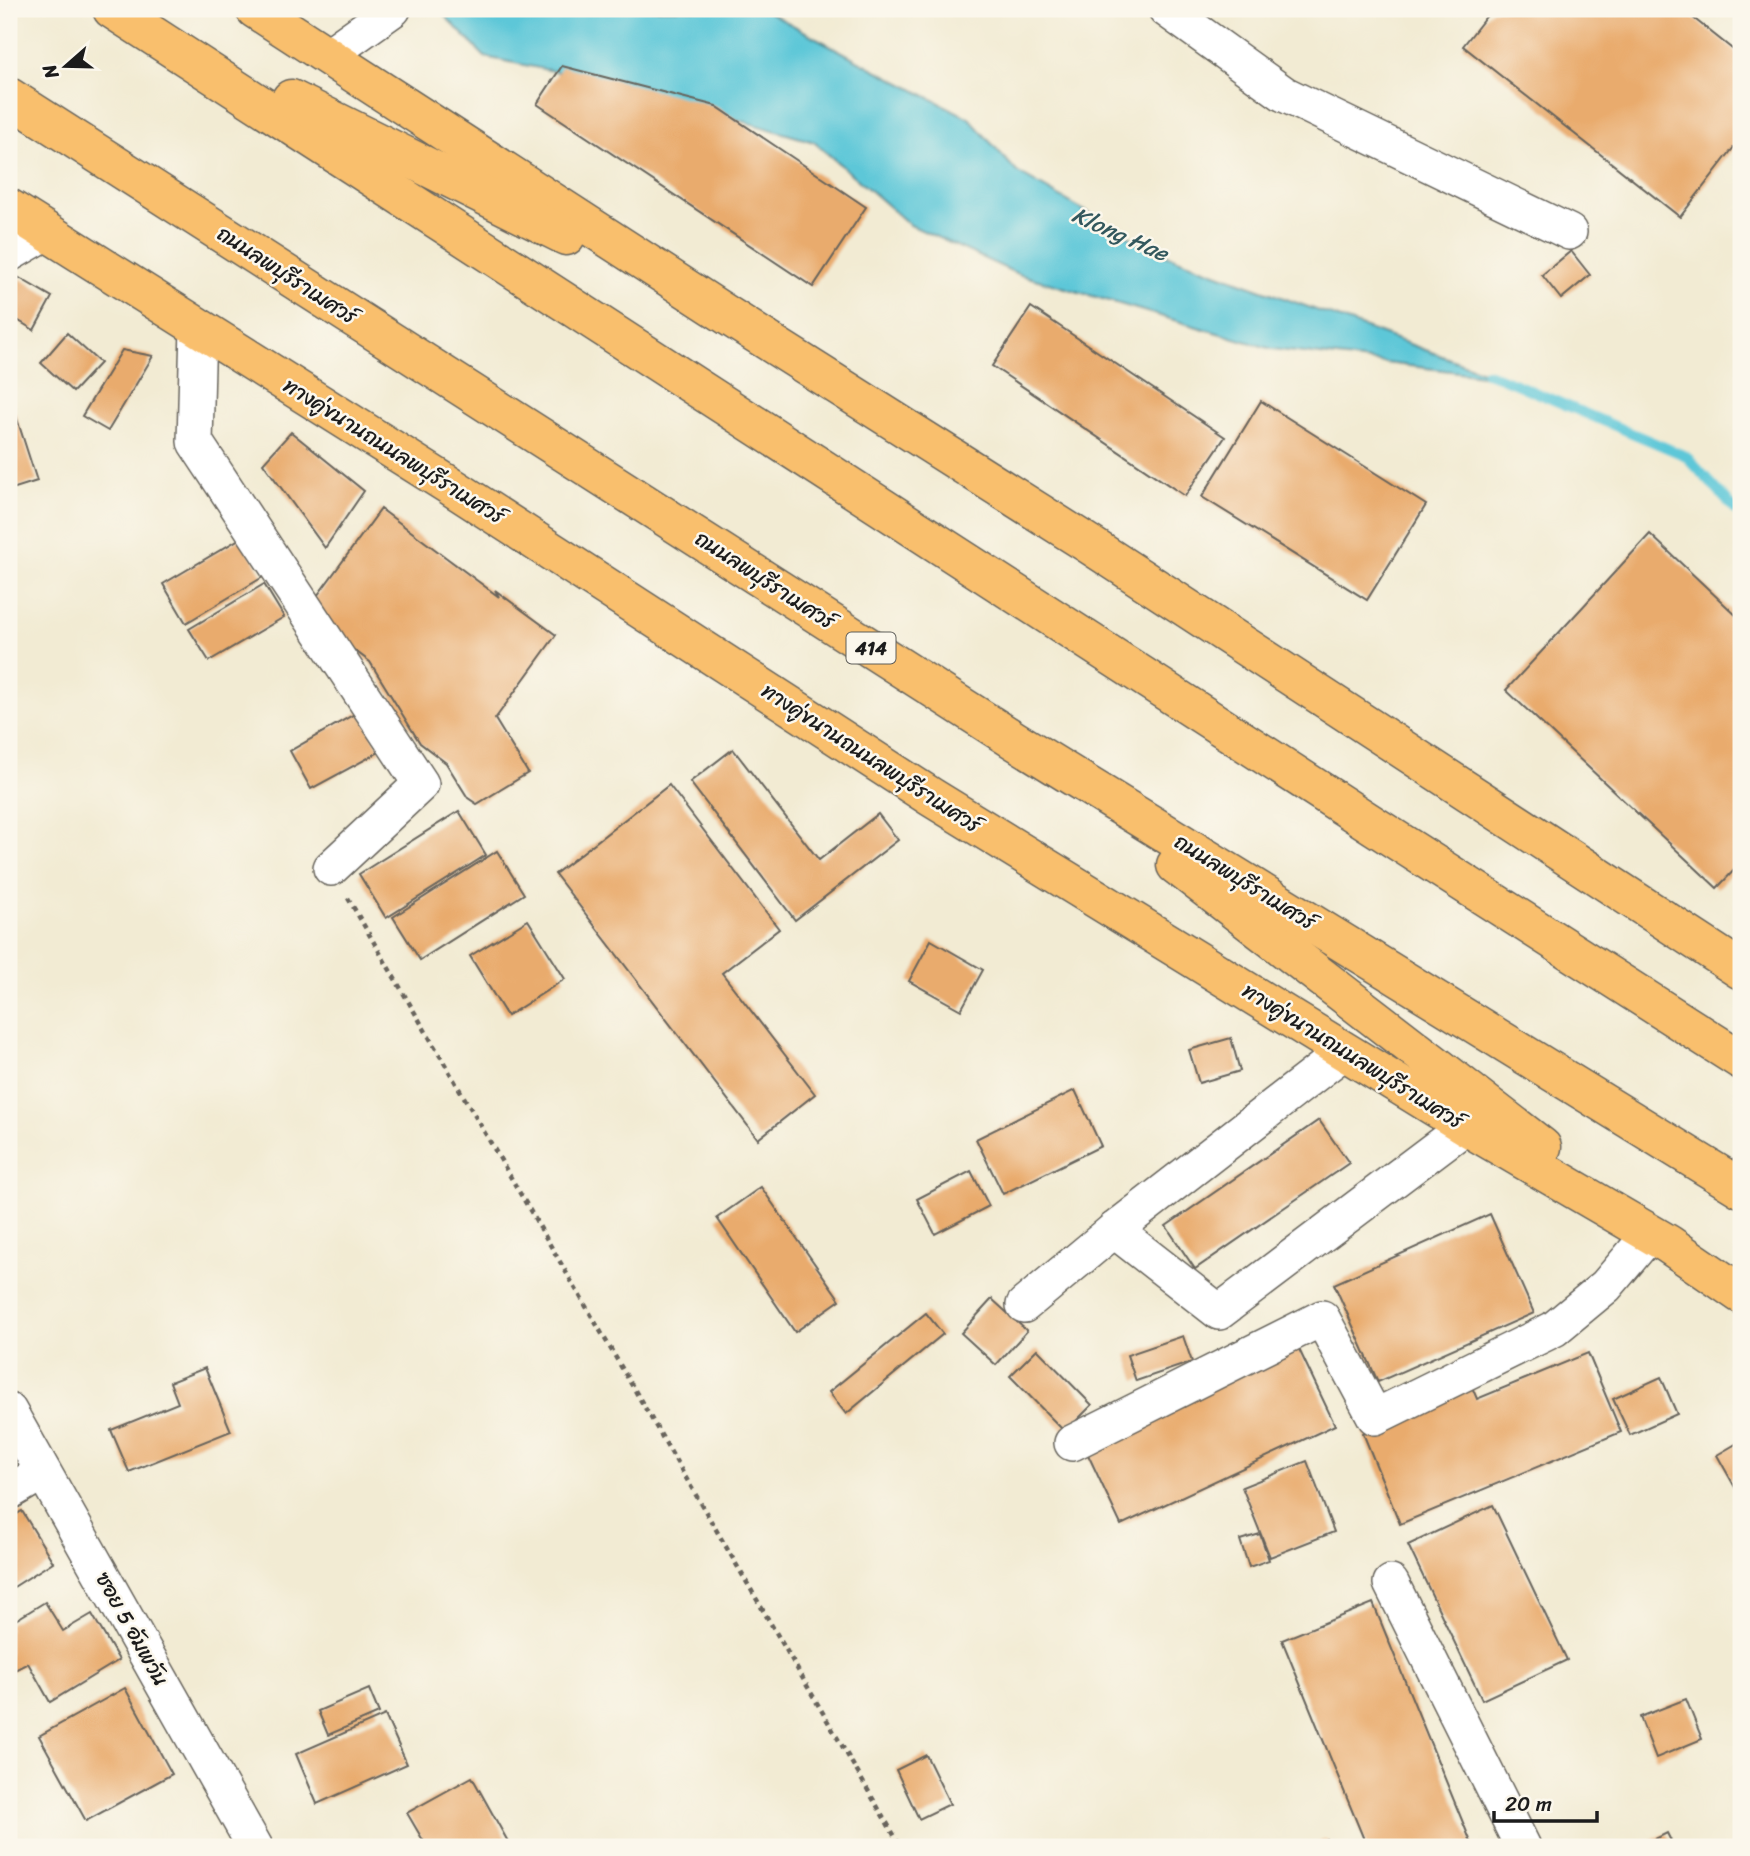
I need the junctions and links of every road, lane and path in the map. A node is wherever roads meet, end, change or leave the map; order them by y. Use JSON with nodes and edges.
{"nodes":[{"id":1,"x":255,"y":9,"type":"edge"},
{"id":2,"x":393,"y":9,"type":"edge"},
{"id":3,"x":1166,"y":9,"type":"edge"},
{"id":4,"x":119,"y":13,"type":"edge"},
{"id":5,"x":327,"y":56,"type":"junction"},
{"id":6,"x":272,"y":89,"type":"junction"},
{"id":7,"x":9,"y":97,"type":"edge"},
{"id":8,"x":9,"y":208,"type":"edge"},
{"id":9,"x":47,"y":232,"type":"junction"},
{"id":10,"x":1569,"y":232,"type":"dead end"},
{"id":11,"x":9,"y":254,"type":"edge"},
{"id":12,"x":730,"y":317,"type":"junction"},
{"id":13,"x":198,"y":327,"type":"junction"},
{"id":14,"x":1014,"y":740,"type":"junction"},
{"id":15,"x":331,"y":868,"type":"joint"},
{"id":16,"x":1741,"y":970,"type":"edge"},
{"id":17,"x":1345,"y":1051,"type":"junction"},
{"id":18,"x":1741,"y":1060,"type":"edge"},
{"id":19,"x":1465,"y":1126,"type":"junction"},
{"id":20,"x":1741,"y":1188,"type":"edge"},
{"id":21,"x":1114,"y":1230,"type":"junction"},
{"id":22,"x":1659,"y":1239,"type":"junction"},
{"id":23,"x":1741,"y":1294,"type":"edge"},
{"id":24,"x":1024,"y":1305,"type":"dead end"},
{"id":25,"x":9,"y":1411,"type":"edge"},
{"id":26,"x":1072,"y":1443,"type":"dead end"},
{"id":27,"x":43,"y":1472,"type":"junction"},
{"id":28,"x":9,"y":1492,"type":"edge"},
{"id":29,"x":1391,"y":1583,"type":"dead end"},
{"id":30,"x":255,"y":1847,"type":"edge"},
{"id":31,"x":901,"y":1847,"type":"edge"},
{"id":32,"x":1523,"y":1847,"type":"edge"}],
"edges":[{"from":1,"to":5,"type":"main road"},
{"from":2,"to":5,"type":"street"},
{"from":3,"to":10,"type":"street"},
{"from":4,"to":6,"type":"main road"},
{"from":4,"to":18,"type":"main road"},
{"from":5,"to":6,"type":"main road"},
{"from":5,"to":12,"type":"main road"},
{"from":6,"to":12,"type":"main road"},
{"from":7,"to":14,"type":"main road","name":"ถนนลพบุรีราเมศวร์","number":"414"},
{"from":8,"to":9,"type":"main road","name":"ทางคู่ขนานถนนลพบุรีราเมศวร์"},
{"from":9,"to":11,"type":"street"},
{"from":9,"to":13,"type":"main road","name":"ทางคู่ขนานถนนลพบุรีราเมศวร์"},
{"from":12,"to":16,"type":"main road"},
{"from":13,"to":15,"type":"street"},
{"from":13,"to":17,"type":"main road","name":"ทางคู่ขนานถนนลพบุรีราเมศวร์"},
{"from":14,"to":20,"type":"main road","name":"ถนนลพบุรีราเมศวร์","number":"414"},
{"from":14,"to":22,"type":"main road"},
{"from":15,"to":31,"type":"path"},
{"from":17,"to":19,"type":"main road","name":"ทางคู่ขนานถนนลพบุรีราเมศวร์"},
{"from":17,"to":21,"type":"street"},
{"from":19,"to":21,"type":"street"},
{"from":19,"to":22,"type":"main road","name":"ทางคู่ขนานถนนลพบุรีราเมศวร์"},
{"from":21,"to":24,"type":"street"},
{"from":22,"to":23,"type":"main road","name":"ทางคู่ขนานถนนลพบุรีราเมศวร์"},
{"from":22,"to":26,"type":"street"},
{"from":25,"to":27,"type":"street","name":"ซอย 5 อัมพวัน"},
{"from":27,"to":28,"type":"street"},
{"from":27,"to":30,"type":"street","name":"ซอย 5 อัมพวัน"},
{"from":29,"to":32,"type":"street"}]}
